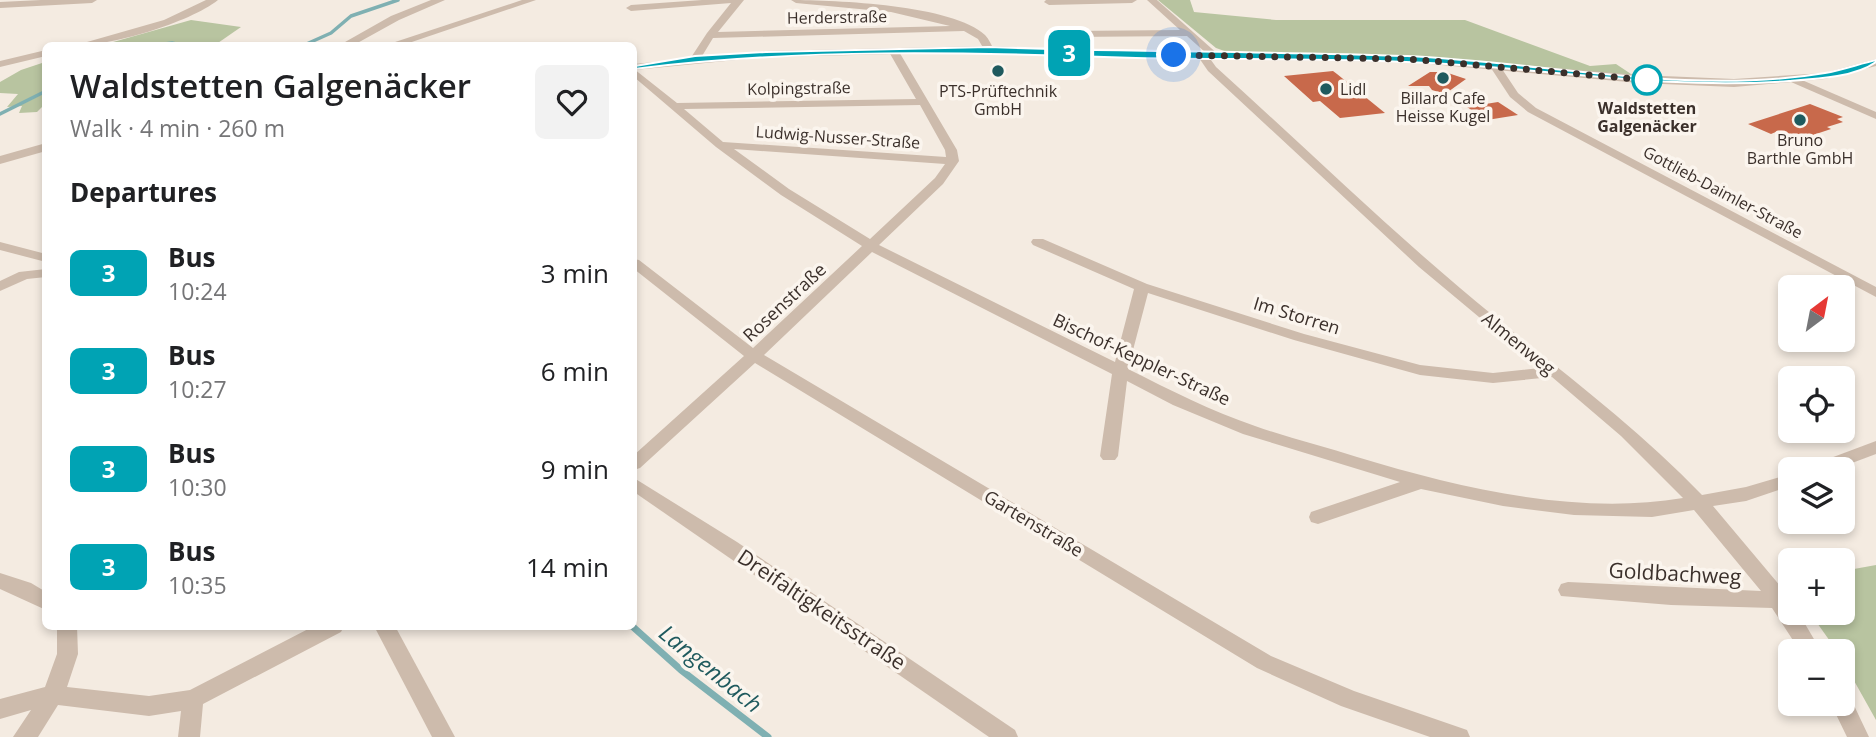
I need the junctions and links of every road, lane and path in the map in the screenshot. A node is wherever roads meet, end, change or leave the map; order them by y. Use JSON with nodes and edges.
{"nodes":[{"id":1,"x":92,"y":0,"type":"edge"},
{"id":2,"x":213,"y":0,"type":"edge"},
{"id":3,"x":440,"y":0,"type":"edge"},
{"id":4,"x":531,"y":0,"type":"edge"},
{"id":5,"x":739,"y":0,"type":"edge"},
{"id":6,"x":796,"y":0,"type":"edge"},
{"id":7,"x":1132,"y":0,"type":"edge"},
{"id":8,"x":1152,"y":0,"type":"edge"},
{"id":9,"x":1049,"y":2,"type":"dead end"},
{"id":10,"x":0,"y":5,"type":"edge"},
{"id":11,"x":631,"y":8,"type":"dead end"},
{"id":12,"x":965,"y":28,"type":"junction"},
{"id":13,"x":1191,"y":33,"type":"junction"},
{"id":14,"x":1070,"y":34,"type":"dead end"},
{"id":15,"x":710,"y":35,"type":"junction"},
{"id":16,"x":93,"y":42,"type":"edge"},
{"id":17,"x":350,"y":42,"type":"edge"},
{"id":18,"x":400,"y":42,"type":"edge"},
{"id":19,"x":989,"y":49,"type":"junction"},
{"id":20,"x":894,"y":52,"type":"junction"},
{"id":21,"x":42,"y":54,"type":"edge"},
{"id":22,"x":1202,"y":55,"type":"junction"},
{"id":23,"x":1215,"y":56,"type":"junction"},
{"id":24,"x":695,"y":59,"type":"junction"},
{"id":25,"x":1876,"y":62,"type":"edge"},
{"id":26,"x":0,"y":64,"type":"edge"},
{"id":27,"x":1494,"y":65,"type":"junction"},
{"id":28,"x":637,"y":69,"type":"edge"},
{"id":29,"x":637,"y":72,"type":"edge"},
{"id":30,"x":1795,"y":80,"type":"junction"},
{"id":31,"x":924,"y":102,"type":"junction"},
{"id":32,"x":675,"y":106,"type":"junction"},
{"id":33,"x":1876,"y":116,"type":"edge"},
{"id":34,"x":720,"y":145,"type":"junction"},
{"id":35,"x":42,"y":148,"type":"edge"},
{"id":36,"x":0,"y":160,"type":"edge"},
{"id":37,"x":953,"y":161,"type":"junction"},
{"id":38,"x":1038,"y":242,"type":"dead end"},
{"id":39,"x":0,"y":246,"type":"edge"},
{"id":40,"x":871,"y":246,"type":"junction"},
{"id":41,"x":42,"y":257,"type":"edge"},
{"id":42,"x":637,"y":265,"type":"edge"},
{"id":43,"x":42,"y":273,"type":"edge"},
{"id":44,"x":0,"y":287,"type":"edge"},
{"id":45,"x":1142,"y":287,"type":"junction"},
{"id":46,"x":1876,"y":293,"type":"edge"},
{"id":47,"x":754,"y":356,"type":"junction"},
{"id":48,"x":1120,"y":371,"type":"junction"},
{"id":49,"x":1555,"y":372,"type":"junction"},
{"id":50,"x":1876,"y":447,"type":"edge"},
{"id":51,"x":1109,"y":456,"type":"dead end"},
{"id":52,"x":1850,"y":457,"type":"edge"},
{"id":53,"x":637,"y":461,"type":"edge"},
{"id":54,"x":1420,"y":482,"type":"junction"},
{"id":55,"x":1778,"y":484,"type":"edge"},
{"id":56,"x":637,"y":486,"type":"edge"},
{"id":57,"x":1700,"y":503,"type":"junction"},
{"id":58,"x":1318,"y":517,"type":"dead end"},
{"id":59,"x":0,"y":580,"type":"edge"},
{"id":60,"x":1568,"y":590,"type":"dead end"},
{"id":61,"x":1778,"y":598,"type":"edge"},
{"id":62,"x":42,"y":600,"type":"edge"},
{"id":63,"x":1778,"y":600,"type":"edge"},
{"id":64,"x":68,"y":630,"type":"edge"},
{"id":65,"x":326,"y":630,"type":"edge"},
{"id":66,"x":386,"y":630,"type":"edge"},
{"id":67,"x":52,"y":695,"type":"junction"},
{"id":68,"x":193,"y":699,"type":"junction"},
{"id":69,"x":0,"y":709,"type":"edge"},
{"id":70,"x":1848,"y":716,"type":"edge"},
{"id":71,"x":24,"y":737,"type":"edge"},
{"id":72,"x":189,"y":737,"type":"edge"},
{"id":73,"x":444,"y":737,"type":"edge"},
{"id":74,"x":1007,"y":737,"type":"edge"},
{"id":75,"x":1459,"y":737,"type":"edge"},
{"id":76,"x":1858,"y":737,"type":"edge"}],
"edges":[{"from":1,"to":10,"type":"street"},
{"from":2,"to":16,"type":"street"},
{"from":3,"to":17,"type":"street"},
{"from":4,"to":18,"type":"street"},
{"from":5,"to":11,"type":"street"},
{"from":5,"to":15,"type":"street"},
{"from":6,"to":12,"type":"street"},
{"from":7,"to":9,"type":"street"},
{"from":8,"to":13,"type":"street"},
{"from":12,"to":15,"type":"street","name":"Herderstraße"},
{"from":12,"to":19,"type":"street"},
{"from":13,"to":14,"type":"street"},
{"from":13,"to":23,"type":"street"},
{"from":15,"to":24,"type":"street"},
{"from":19,"to":20,"type":"street"},
{"from":19,"to":22,"type":"street"},
{"from":20,"to":24,"type":"street"},
{"from":20,"to":31,"type":"street"},
{"from":21,"to":26,"type":"street"},
{"from":22,"to":23,"type":"street"},
{"from":22,"to":49,"type":"street","name":"Almenweg"},
{"from":23,"to":27,"type":"street"},
{"from":24,"to":28,"type":"street"},
{"from":25,"to":30,"type":"street"},
{"from":27,"to":30,"type":"street"},
{"from":27,"to":46,"type":"street","name":"Gottlieb-Daimler-Straße"},
{"from":29,"to":32,"type":"street","name":"Bischof-Keppler-Straße"},
{"from":30,"to":33,"type":"street"},
{"from":31,"to":32,"type":"street","name":"Kolpingstraße"},
{"from":31,"to":37,"type":"street"},
{"from":32,"to":34,"type":"street","name":"Bischof-Keppler-Straße"},
{"from":34,"to":37,"type":"street","name":"Ludwig-Nusser-Straße"},
{"from":34,"to":40,"type":"street","name":"Bischof-Keppler-Straße"},
{"from":35,"to":36,"type":"street"},
{"from":37,"to":40,"type":"street","name":"Rosenstraße"},
{"from":38,"to":45,"type":"street","name":"Im Storren"},
{"from":39,"to":41,"type":"street"},
{"from":40,"to":47,"type":"street","name":"Rosenstraße"},
{"from":40,"to":48,"type":"street","name":"Bischof-Keppler-Straße"},
{"from":42,"to":47,"type":"street","name":"Gartenstraße"},
{"from":43,"to":44,"type":"street"},
{"from":45,"to":48,"type":"street"},
{"from":45,"to":49,"type":"street","name":"Im Storren"},
{"from":47,"to":53,"type":"street","name":"Rosenstraße"},
{"from":47,"to":75,"type":"street","name":"Gartenstraße"},
{"from":48,"to":51,"type":"street"},
{"from":48,"to":54,"type":"street","name":"Bischof-Keppler-Straße"},
{"from":49,"to":57,"type":"street","name":"Almenweg"},
{"from":50,"to":52,"type":"street"},
{"from":54,"to":57,"type":"street","name":"Bischof-Keppler-Straße"},
{"from":54,"to":58,"type":"street"},
{"from":55,"to":57,"type":"street","name":"Bischof-Keppler-Straße"},
{"from":56,"to":74,"type":"street","name":"Dreifaltigkeitsstraße"},
{"from":57,"to":61,"type":"street","name":"Almenweg"},
{"from":59,"to":62,"type":"street"},
{"from":60,"to":63,"type":"street","name":"Goldbachweg"},
{"from":64,"to":67,"type":"street"},
{"from":65,"to":68,"type":"street"},
{"from":66,"to":73,"type":"street"},
{"from":67,"to":68,"type":"street"},
{"from":67,"to":69,"type":"street"},
{"from":67,"to":71,"type":"street"},
{"from":68,"to":72,"type":"street"},
{"from":70,"to":76,"type":"street"}]}
